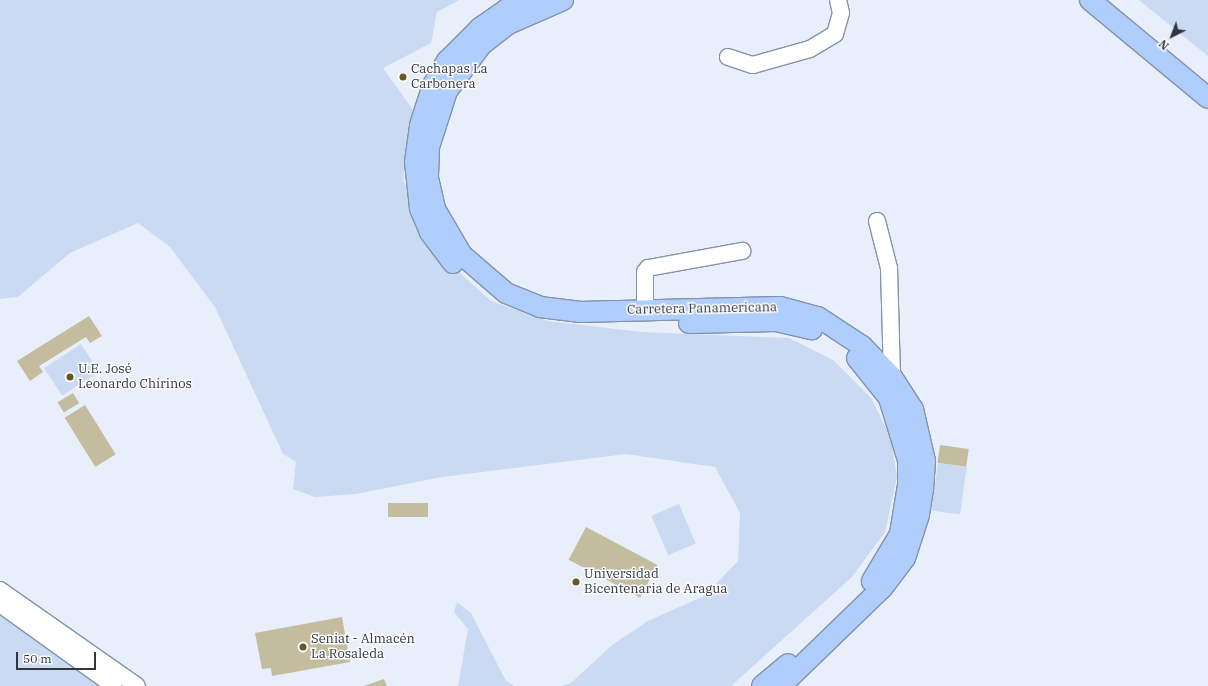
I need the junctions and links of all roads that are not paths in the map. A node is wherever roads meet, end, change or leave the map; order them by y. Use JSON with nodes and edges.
{"nodes":[{"id":1,"x":529,"y":0,"type":"edge"},
{"id":2,"x":563,"y":0,"type":"edge"},
{"id":3,"x":838,"y":0,"type":"edge"},
{"id":4,"x":1090,"y":0,"type":"edge"},
{"id":5,"x":1109,"y":0,"type":"edge"},
{"id":6,"x":728,"y":57,"type":"dead end"},
{"id":7,"x":1208,"y":82,"type":"edge"},
{"id":8,"x":1208,"y":98,"type":"edge"},
{"id":9,"x":877,"y":221,"type":"dead end"},
{"id":10,"x":742,"y":251,"type":"dead end"},
{"id":11,"x":645,"y":310,"type":"junction"},
{"id":12,"x":892,"y":377,"type":"junction"},
{"id":13,"x":0,"y":590,"type":"edge"},
{"id":14,"x":0,"y":604,"type":"edge"},
{"id":15,"x":114,"y":686,"type":"edge"},
{"id":16,"x":137,"y":686,"type":"edge"},
{"id":17,"x":762,"y":686,"type":"edge"},
{"id":18,"x":781,"y":686,"type":"edge"}],
"edges":[{"from":1,"to":17,"type":"main road","name":"Carretera Panamericana"},
{"from":2,"to":11,"type":"main road","name":"Carretera Panamericana"},
{"from":3,"to":6,"type":"street"},
{"from":4,"to":8,"type":"main road"},
{"from":5,"to":7,"type":"main road"},
{"from":9,"to":12,"type":"street"},
{"from":10,"to":11,"type":"street"},
{"from":11,"to":12,"type":"main road","name":"Carretera Panamericana"},
{"from":12,"to":18,"type":"main road","name":"Carretera Panamericana"},
{"from":13,"to":16,"type":"street"},
{"from":14,"to":15,"type":"street"}]}
